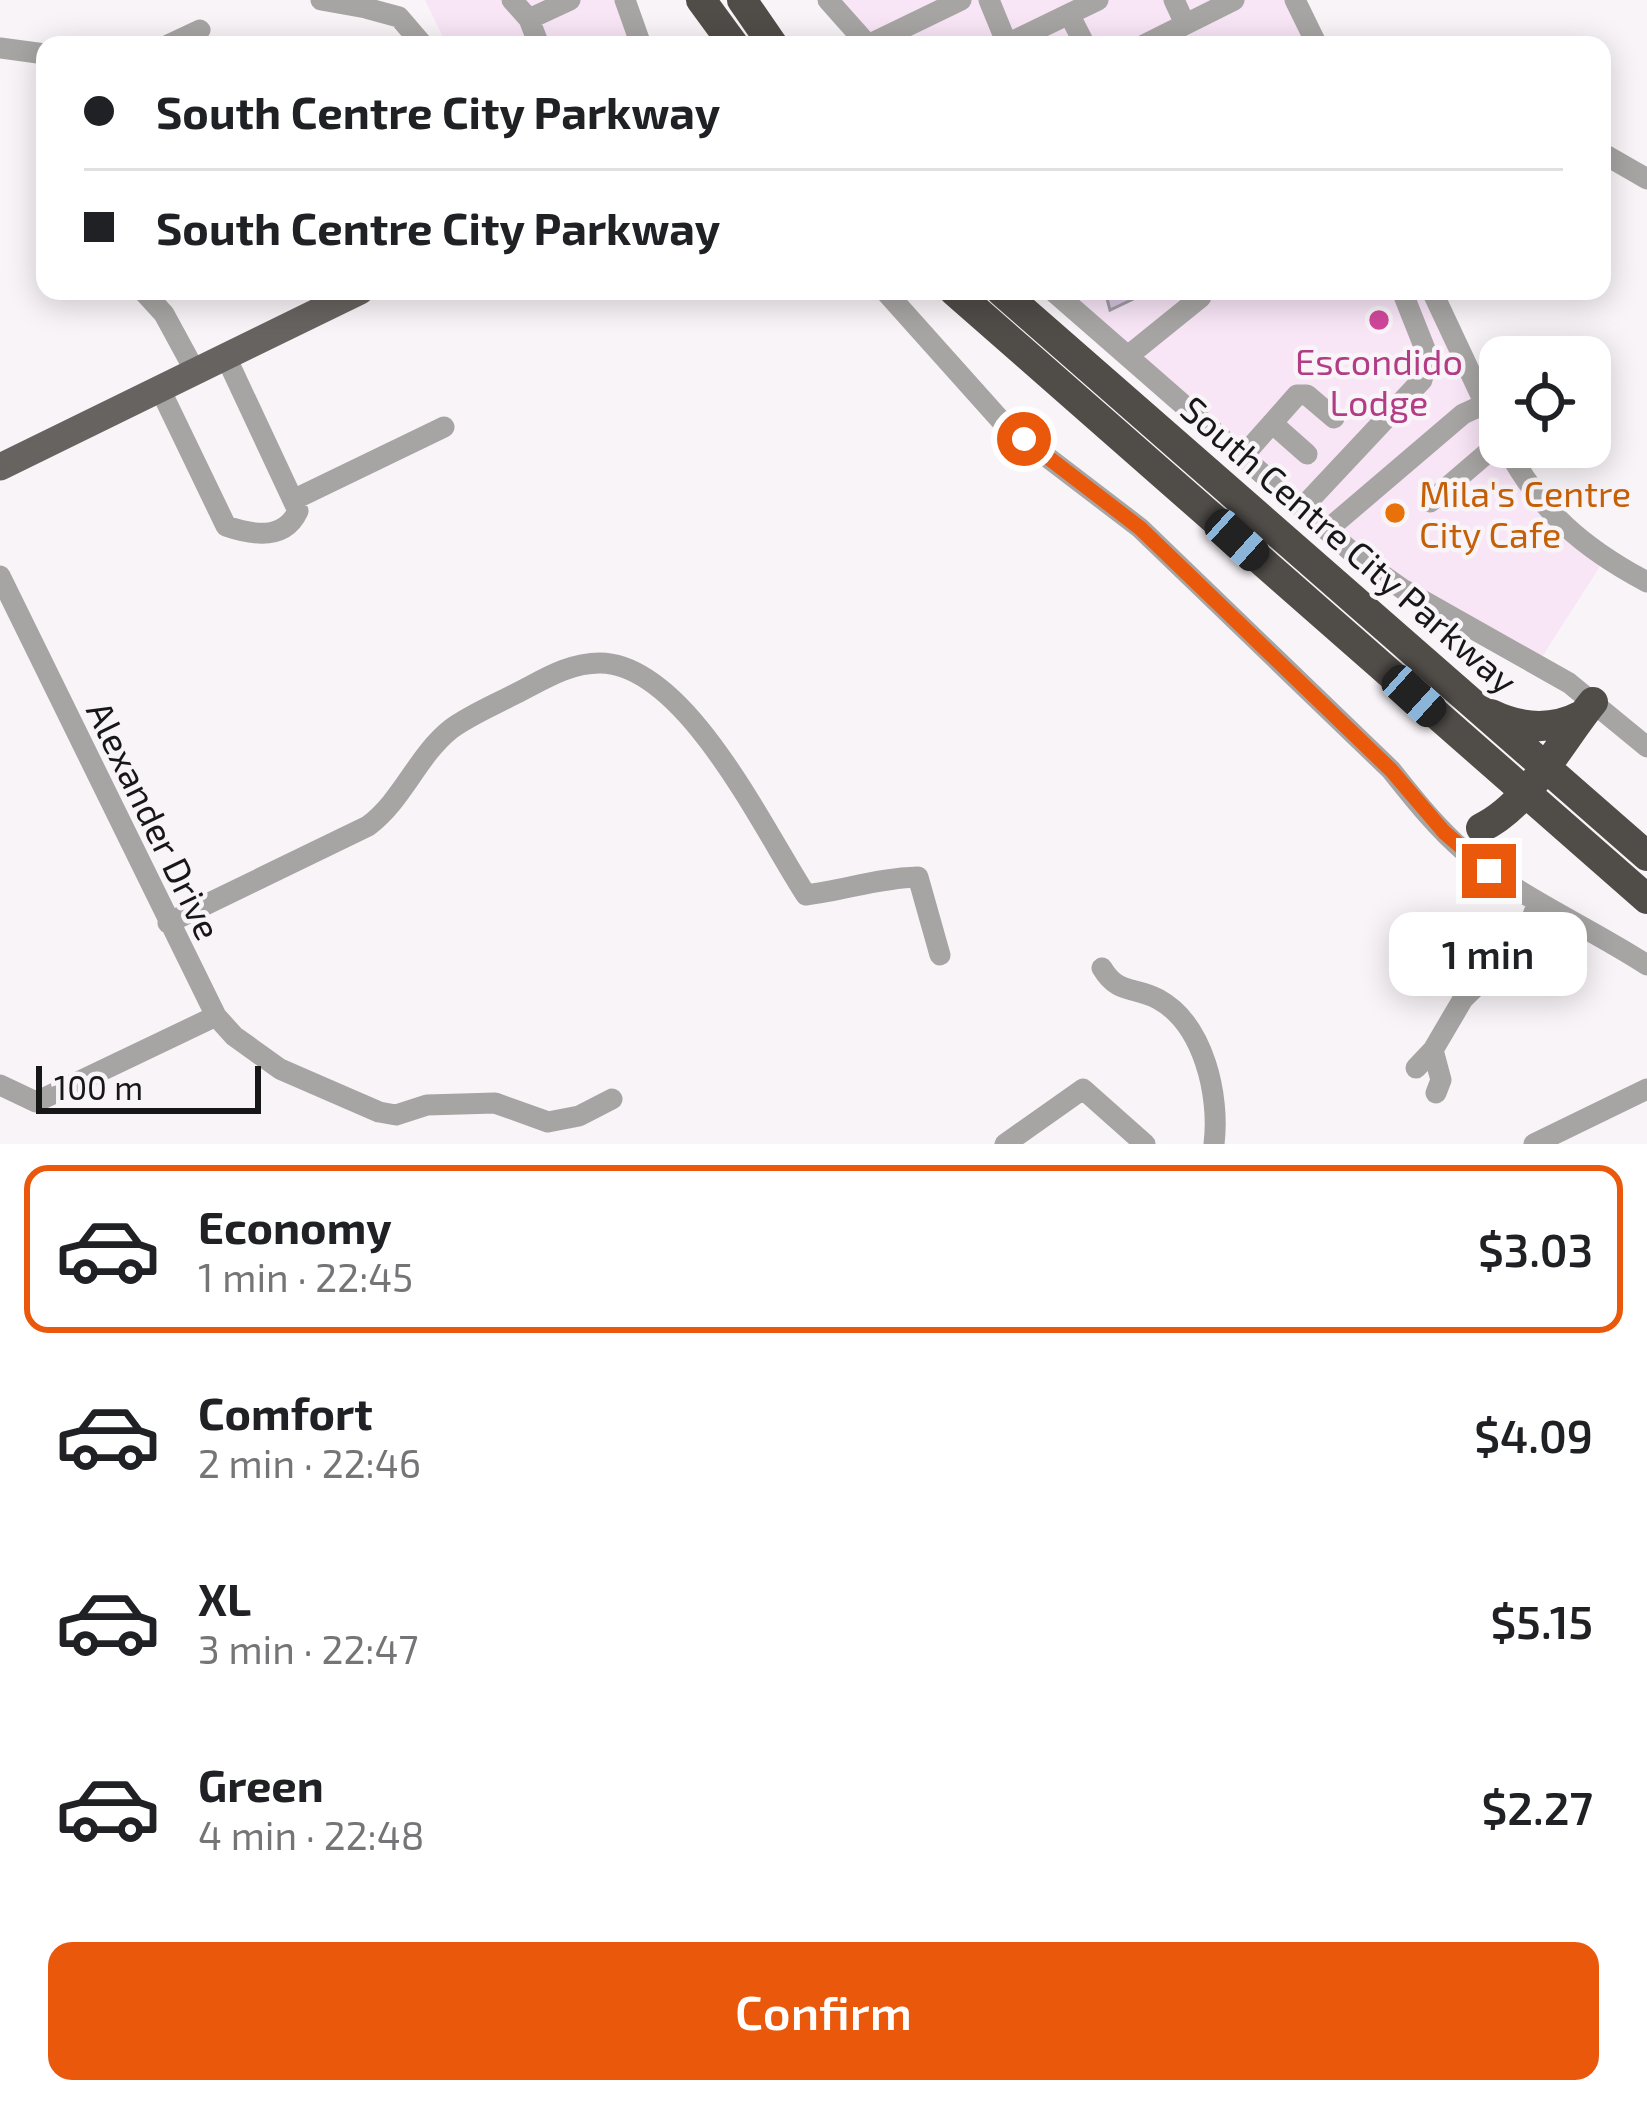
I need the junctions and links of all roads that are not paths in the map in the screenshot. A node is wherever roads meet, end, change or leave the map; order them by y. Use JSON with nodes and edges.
{"nodes":[{"id":1,"x":321,"y":0,"type":"edge"},
{"id":2,"x":512,"y":0,"type":"edge"},
{"id":3,"x":570,"y":0,"type":"edge"},
{"id":4,"x":625,"y":0,"type":"edge"},
{"id":5,"x":699,"y":0,"type":"edge"},
{"id":6,"x":742,"y":0,"type":"edge"},
{"id":7,"x":828,"y":0,"type":"edge"},
{"id":8,"x":961,"y":0,"type":"edge"},
{"id":9,"x":989,"y":0,"type":"edge"},
{"id":10,"x":1098,"y":0,"type":"edge"},
{"id":11,"x":1174,"y":0,"type":"edge"},
{"id":12,"x":1234,"y":0,"type":"edge"},
{"id":13,"x":1295,"y":0,"type":"edge"},
{"id":14,"x":364,"y":4,"type":"edge"},
{"id":15,"x":1069,"y":14,"type":"junction"},
{"id":16,"x":529,"y":20,"type":"junction"},
{"id":17,"x":1185,"y":24,"type":"junction"},
{"id":18,"x":416,"y":36,"type":"edge"},
{"id":19,"x":535,"y":36,"type":"edge"},
{"id":20,"x":638,"y":36,"type":"edge"},
{"id":21,"x":709,"y":36,"type":"edge"},
{"id":22,"x":727,"y":36,"type":"edge"},
{"id":23,"x":766,"y":36,"type":"edge"},
{"id":24,"x":860,"y":36,"type":"edge"},
{"id":25,"x":887,"y":36,"type":"edge"},
{"id":26,"x":1002,"y":36,"type":"edge"},
{"id":27,"x":1022,"y":36,"type":"edge"},
{"id":28,"x":1080,"y":36,"type":"edge"},
{"id":29,"x":1162,"y":36,"type":"edge"},
{"id":30,"x":1313,"y":36,"type":"edge"},
{"id":31,"x":0,"y":48,"type":"edge"},
{"id":32,"x":36,"y":53,"type":"edge"},
{"id":33,"x":1611,"y":158,"type":"edge"},
{"id":34,"x":1647,"y":179,"type":"edge"},
{"id":35,"x":151,"y":300,"type":"edge"},
{"id":36,"x":341,"y":300,"type":"edge"},
{"id":37,"x":894,"y":300,"type":"edge"},
{"id":38,"x":964,"y":300,"type":"edge"},
{"id":39,"x":1011,"y":300,"type":"edge"},
{"id":40,"x":1064,"y":300,"type":"edge"},
{"id":41,"x":1083,"y":300,"type":"edge"},
{"id":42,"x":1197,"y":300,"type":"edge"},
{"id":43,"x":1406,"y":300,"type":"edge"},
{"id":44,"x":1436,"y":300,"type":"edge"},
{"id":45,"x":1075,"y":309,"type":"junction"},
{"id":46,"x":1128,"y":356,"type":"junction"},
{"id":47,"x":226,"y":357,"type":"junction"},
{"id":48,"x":195,"y":370,"type":"junction"},
{"id":49,"x":160,"y":389,"type":"junction"},
{"id":50,"x":1479,"y":391,"type":"edge"},
{"id":51,"x":1479,"y":407,"type":"edge"},
{"id":52,"x":1334,"y":418,"type":"dead end"},
{"id":53,"x":1272,"y":423,"type":"junction"},
{"id":54,"x":444,"y":428,"type":"dead end"},
{"id":55,"x":1307,"y":454,"type":"dead end"},
{"id":56,"x":1243,"y":456,"type":"junction"},
{"id":57,"x":1479,"y":461,"type":"edge"},
{"id":58,"x":0,"y":466,"type":"edge"},
{"id":59,"x":1520,"y":468,"type":"edge"},
{"id":60,"x":293,"y":500,"type":"junction"},
{"id":61,"x":1430,"y":502,"type":"dead end"},
{"id":62,"x":1302,"y":508,"type":"junction"},
{"id":63,"x":1327,"y":530,"type":"junction"},
{"id":64,"x":0,"y":576,"type":"edge"},
{"id":65,"x":1647,"y":582,"type":"edge"},
{"id":66,"x":1476,"y":707,"type":"junction"},
{"id":67,"x":1588,"y":708,"type":"junction"},
{"id":68,"x":1647,"y":747,"type":"edge"},
{"id":69,"x":1539,"y":763,"type":"junction"},
{"id":70,"x":1518,"y":787,"type":"junction"},
{"id":71,"x":1566,"y":829,"type":"junction"},
{"id":72,"x":1480,"y":833,"type":"junction"},
{"id":73,"x":1647,"y":856,"type":"edge"},
{"id":74,"x":1647,"y":899,"type":"edge"},
{"id":75,"x":1538,"y":902,"type":"junction"},
{"id":76,"x":168,"y":923,"type":"junction"},
{"id":77,"x":940,"y":955,"type":"dead end"},
{"id":78,"x":1647,"y":965,"type":"edge"},
{"id":79,"x":1102,"y":968,"type":"dead end"},
{"id":80,"x":216,"y":1016,"type":"junction"},
{"id":81,"x":1433,"y":1050,"type":"junction"},
{"id":82,"x":1416,"y":1068,"type":"dead end"},
{"id":83,"x":0,"y":1085,"type":"edge"},
{"id":84,"x":1647,"y":1089,"type":"edge"},
{"id":85,"x":1436,"y":1093,"type":"dead end"},
{"id":86,"x":612,"y":1099,"type":"dead end"},
{"id":87,"x":1005,"y":1144,"type":"edge"},
{"id":88,"x":1144,"y":1144,"type":"edge"},
{"id":89,"x":1214,"y":1144,"type":"edge"},
{"id":90,"x":1534,"y":1144,"type":"edge"}],
"edges":[{"from":1,"to":14,"type":"street"},
{"from":2,"to":16,"type":"street"},
{"from":3,"to":16,"type":"street"},
{"from":4,"to":20,"type":"street"},
{"from":5,"to":21,"type":"highway"},
{"from":5,"to":22,"type":"highway"},
{"from":6,"to":23,"type":"highway"},
{"from":7,"to":24,"type":"street"},
{"from":8,"to":25,"type":"street"},
{"from":9,"to":26,"type":"street"},
{"from":10,"to":15,"type":"street"},
{"from":11,"to":17,"type":"street"},
{"from":12,"to":17,"type":"street"},
{"from":13,"to":30,"type":"street"},
{"from":14,"to":18,"type":"street"},
{"from":15,"to":27,"type":"street"},
{"from":15,"to":28,"type":"street"},
{"from":16,"to":19,"type":"street"},
{"from":17,"to":29,"type":"street"},
{"from":31,"to":32,"type":"street"},
{"from":33,"to":34,"type":"street"},
{"from":35,"to":48,"type":"street"},
{"from":36,"to":47,"type":"main road"},
{"from":37,"to":72,"type":"street"},
{"from":38,"to":70,"type":"highway","name":"South Centre City Parkway"},
{"from":39,"to":66,"type":"highway","name":"South Centre City Parkway"},
{"from":40,"to":45,"type":"street"},
{"from":41,"to":45,"type":"street"},
{"from":42,"to":46,"type":"street"},
{"from":43,"to":62,"type":"street"},
{"from":44,"to":50,"type":"street"},
{"from":45,"to":46,"type":"street"},
{"from":46,"to":56,"type":"street"},
{"from":47,"to":48,"type":"main road"},
{"from":47,"to":60,"type":"street"},
{"from":48,"to":49,"type":"main road"},
{"from":49,"to":58,"type":"main road"},
{"from":49,"to":60,"type":"street"},
{"from":51,"to":63,"type":"street"},
{"from":52,"to":53,"type":"street"},
{"from":53,"to":55,"type":"street"},
{"from":53,"to":56,"type":"street"},
{"from":54,"to":60,"type":"street"},
{"from":56,"to":62,"type":"street"},
{"from":57,"to":61,"type":"street"},
{"from":59,"to":65,"type":"street"},
{"from":62,"to":63,"type":"street"},
{"from":63,"to":67,"type":"street"},
{"from":64,"to":76,"type":"street","name":"Alexander Drive"},
{"from":66,"to":67,"type":"highway"},
{"from":66,"to":69,"type":"highway","name":"South Centre City Parkway"},
{"from":67,"to":68,"type":"street"},
{"from":67,"to":69,"type":"highway"},
{"from":69,"to":70,"type":"highway"},
{"from":69,"to":73,"type":"highway","name":"South Centre City Parkway"},
{"from":70,"to":71,"type":"highway","name":"South Centre City Parkway"},
{"from":70,"to":72,"type":"highway"},
{"from":71,"to":72,"type":"highway"},
{"from":71,"to":74,"type":"highway","name":"South Centre City Parkway"},
{"from":72,"to":75,"type":"street"},
{"from":75,"to":78,"type":"street"},
{"from":75,"to":81,"type":"street"},
{"from":76,"to":77,"type":"street"},
{"from":76,"to":80,"type":"street","name":"Alexander Drive"},
{"from":79,"to":89,"type":"street"},
{"from":80,"to":83,"type":"street"},
{"from":80,"to":86,"type":"street","name":"Alexander Drive"},
{"from":81,"to":82,"type":"street"},
{"from":81,"to":85,"type":"street"},
{"from":84,"to":90,"type":"street"},
{"from":87,"to":88,"type":"street"}]}
